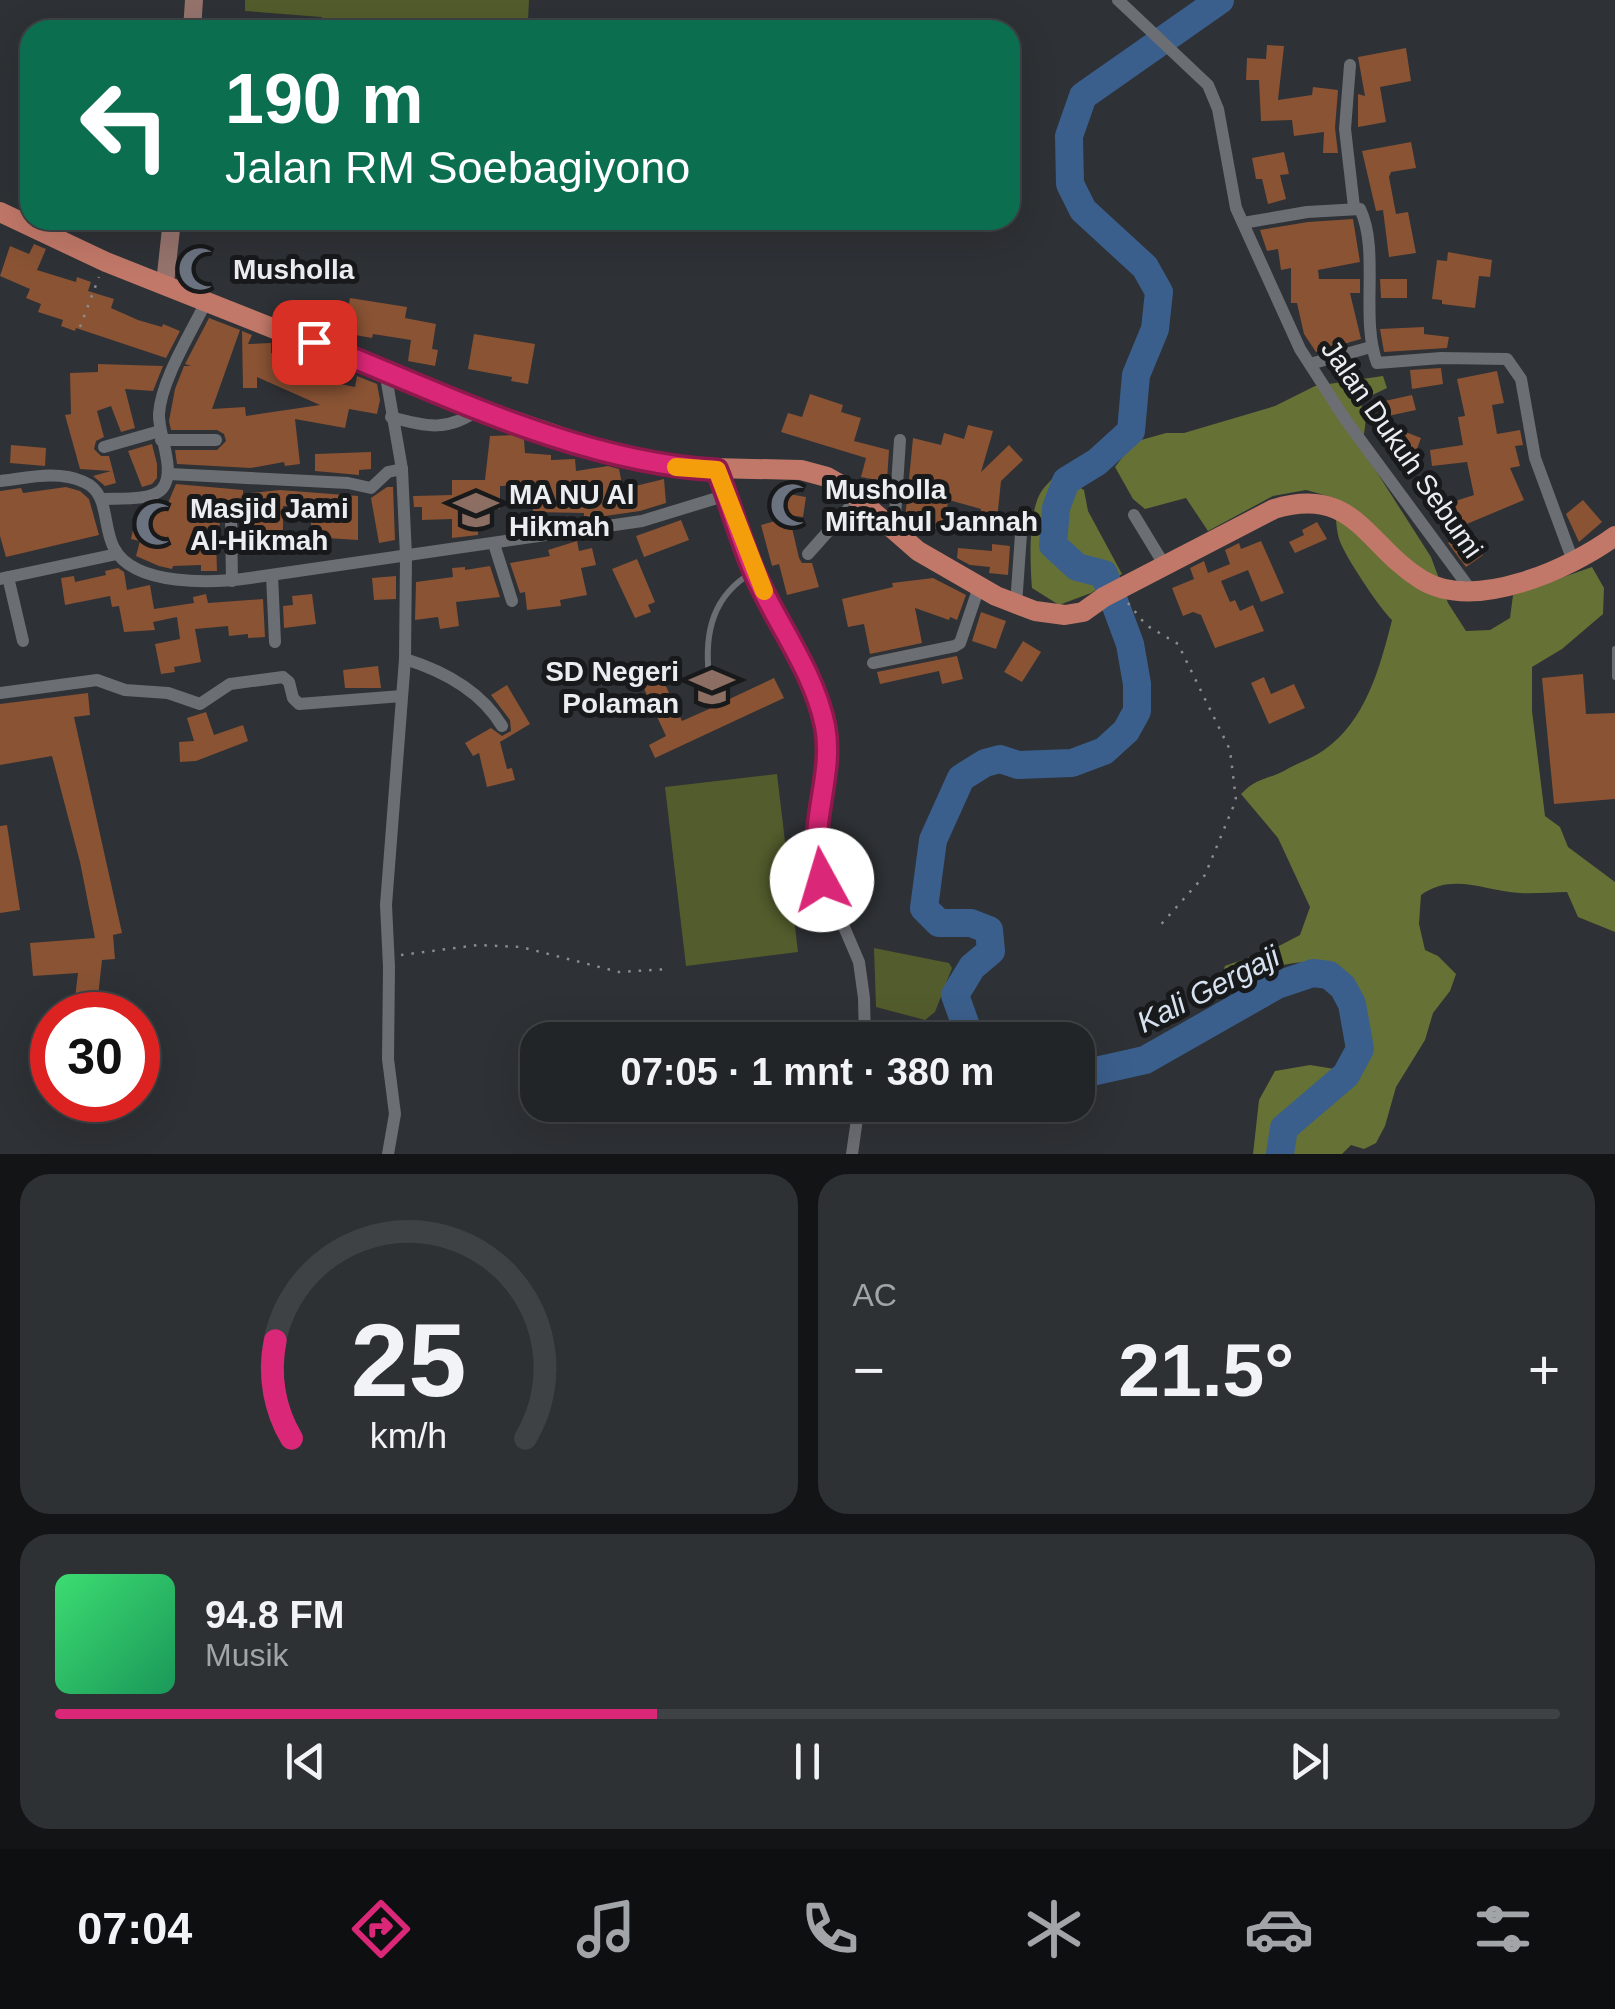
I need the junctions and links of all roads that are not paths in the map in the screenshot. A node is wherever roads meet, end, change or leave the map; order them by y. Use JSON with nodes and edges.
{"nodes":[{"id":1,"x":1118,"y":0,"type":"edge"},
{"id":2,"x":1350,"y":66,"type":"dead end"},
{"id":3,"x":1354,"y":207,"type":"junction"},
{"id":4,"x":1243,"y":223,"type":"junction"},
{"id":5,"x":38,"y":230,"type":"edge"},
{"id":6,"x":171,"y":230,"type":"edge"},
{"id":7,"x":165,"y":283,"type":"junction"},
{"id":8,"x":207,"y":300,"type":"junction"},
{"id":9,"x":1371,"y":347,"type":"junction"},
{"id":10,"x":1310,"y":364,"type":"junction"},
{"id":11,"x":385,"y":371,"type":"junction"},
{"id":12,"x":479,"y":410,"type":"junction"},
{"id":13,"x":391,"y":417,"type":"junction"},
{"id":14,"x":161,"y":436,"type":"junction"},
{"id":15,"x":216,"y":440,"type":"dead end"},
{"id":16,"x":900,"y":440,"type":"dead end"},
{"id":17,"x":104,"y":446,"type":"dead end"},
{"id":18,"x":402,"y":470,"type":"junction"},
{"id":19,"x":717,"y":470,"type":"junction"},
{"id":20,"x":169,"y":474,"type":"junction"},
{"id":21,"x":0,"y":481,"type":"edge"},
{"id":22,"x":843,"y":488,"type":"junction"},
{"id":23,"x":727,"y":495,"type":"junction"},
{"id":24,"x":102,"y":499,"type":"junction"},
{"id":25,"x":1134,"y":515,"type":"dead end"},
{"id":26,"x":231,"y":518,"type":"dead end"},
{"id":27,"x":894,"y":531,"type":"junction"},
{"id":28,"x":1021,"y":534,"type":"dead end"},
{"id":29,"x":1615,"y":536,"type":"edge"},
{"id":30,"x":494,"y":544,"type":"junction"},
{"id":31,"x":117,"y":554,"type":"junction"},
{"id":32,"x":808,"y":554,"type":"dead end"},
{"id":33,"x":406,"y":556,"type":"junction"},
{"id":34,"x":1573,"y":561,"type":"junction"},
{"id":35,"x":1165,"y":566,"type":"junction"},
{"id":36,"x":754,"y":571,"type":"junction"},
{"id":37,"x":272,"y":575,"type":"junction"},
{"id":38,"x":4,"y":578,"type":"edge"},
{"id":39,"x":232,"y":580,"type":"junction"},
{"id":40,"x":978,"y":587,"type":"junction"},
{"id":41,"x":1472,"y":593,"type":"junction"},
{"id":42,"x":512,"y":601,"type":"dead end"},
{"id":43,"x":1016,"y":605,"type":"junction"},
{"id":44,"x":23,"y":641,"type":"dead end"},
{"id":45,"x":275,"y":642,"type":"dead end"},
{"id":46,"x":1615,"y":649,"type":"edge"},
{"id":47,"x":404,"y":659,"type":"junction"},
{"id":48,"x":874,"y":663,"type":"dead end"},
{"id":49,"x":709,"y":676,"type":"dead end"},
{"id":50,"x":1615,"y":676,"type":"edge"},
{"id":51,"x":0,"y":693,"type":"edge"},
{"id":52,"x":402,"y":696,"type":"junction"},
{"id":53,"x":502,"y":726,"type":"dead end"},
{"id":54,"x":865,"y":1022,"type":"edge"},
{"id":55,"x":857,"y":1122,"type":"edge"},
{"id":56,"x":388,"y":1154,"type":"edge"},
{"id":57,"x":852,"y":1154,"type":"edge"}],
"edges":[{"from":1,"to":4,"type":"street","name":"Jalan Dukuh Sebumi"},
{"from":2,"to":3,"type":"street","name":"Jalan Dukuh Sebumi"},
{"from":3,"to":4,"type":"street"},
{"from":3,"to":9,"type":"street","name":"Jalan Dukuh Sebumi"},
{"from":4,"to":10,"type":"street","name":"Jalan Dukuh Sebumi"},
{"from":5,"to":7,"type":"main road"},
{"from":6,"to":7,"type":"street"},
{"from":7,"to":8,"type":"main road"},
{"from":8,"to":11,"type":"main road"},
{"from":8,"to":14,"type":"street"},
{"from":9,"to":10,"type":"street"},
{"from":9,"to":34,"type":"street","name":"Jalan Dukuh Sebumi"},
{"from":10,"to":41,"type":"street","name":"Jalan Dukuh Sebumi"},
{"from":11,"to":12,"type":"main road"},
{"from":11,"to":13,"type":"street"},
{"from":12,"to":13,"type":"street"},
{"from":12,"to":19,"type":"main road"},
{"from":13,"to":18,"type":"street"},
{"from":14,"to":15,"type":"street"},
{"from":14,"to":17,"type":"street"},
{"from":14,"to":20,"type":"street"},
{"from":16,"to":27,"type":"street"},
{"from":18,"to":20,"type":"street"},
{"from":18,"to":33,"type":"street"},
{"from":19,"to":22,"type":"main road"},
{"from":19,"to":23,"type":"street"},
{"from":20,"to":24,"type":"street"},
{"from":21,"to":24,"type":"street"},
{"from":22,"to":27,"type":"main road"},
{"from":22,"to":32,"type":"street"},
{"from":23,"to":30,"type":"street"},
{"from":23,"to":36,"type":"street"},
{"from":24,"to":31,"type":"street"},
{"from":25,"to":35,"type":"street"},
{"from":26,"to":39,"type":"street"},
{"from":27,"to":40,"type":"main road"},
{"from":28,"to":43,"type":"street"},
{"from":29,"to":34,"type":"main road"},
{"from":30,"to":33,"type":"street"},
{"from":30,"to":42,"type":"street"},
{"from":31,"to":38,"type":"street"},
{"from":31,"to":39,"type":"street"},
{"from":33,"to":37,"type":"street"},
{"from":33,"to":47,"type":"street"},
{"from":34,"to":41,"type":"main road"},
{"from":35,"to":41,"type":"main road"},
{"from":35,"to":43,"type":"main road"},
{"from":36,"to":49,"type":"lane"},
{"from":36,"to":54,"type":"street"},
{"from":37,"to":39,"type":"street"},
{"from":37,"to":45,"type":"street"},
{"from":38,"to":44,"type":"street"},
{"from":40,"to":43,"type":"main road"},
{"from":40,"to":48,"type":"street"},
{"from":46,"to":50,"type":"lane"},
{"from":47,"to":52,"type":"street"},
{"from":47,"to":53,"type":"street"},
{"from":51,"to":52,"type":"street"},
{"from":52,"to":56,"type":"street"},
{"from":55,"to":57,"type":"street"}]}
